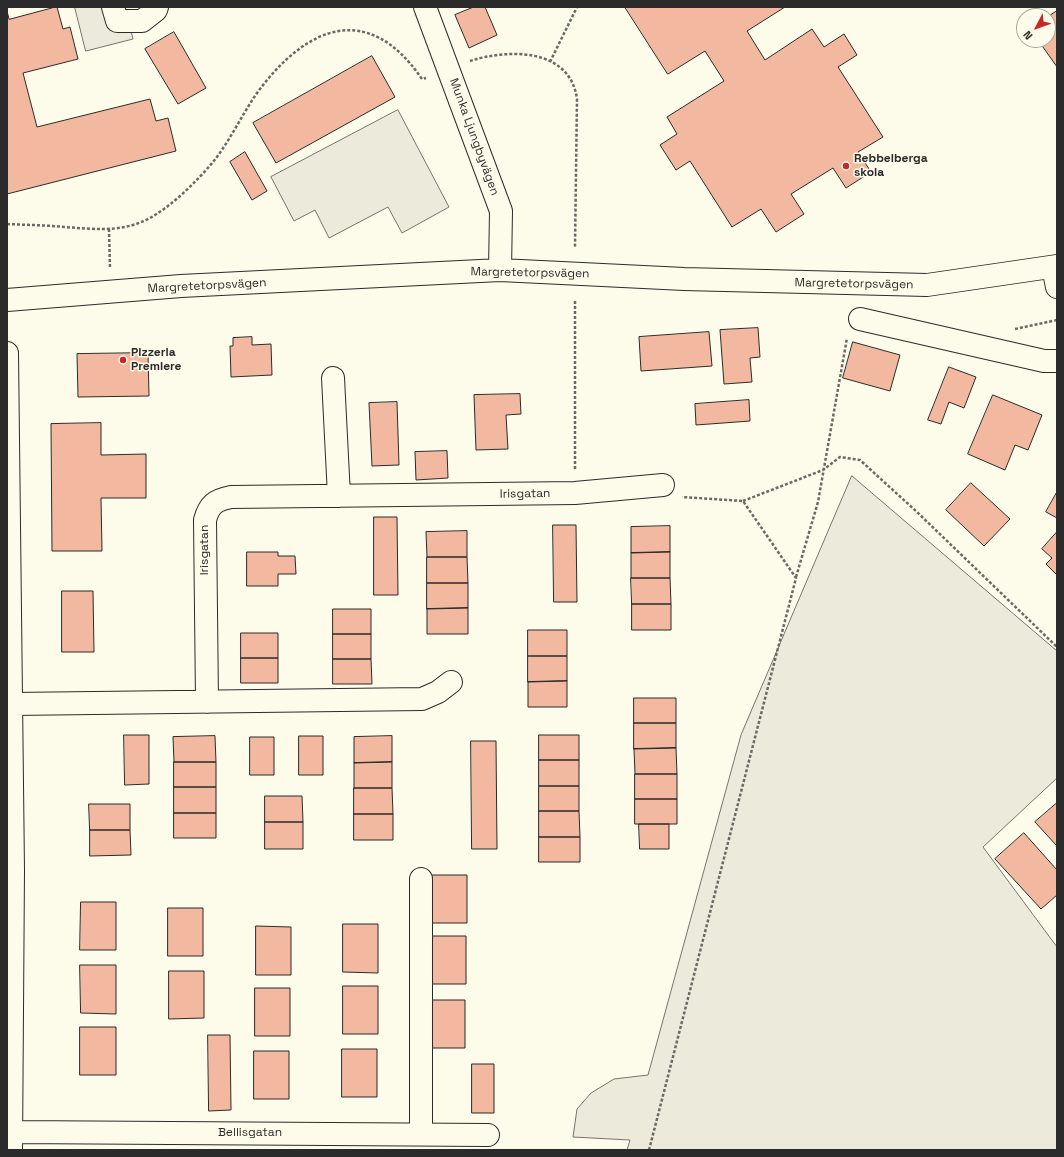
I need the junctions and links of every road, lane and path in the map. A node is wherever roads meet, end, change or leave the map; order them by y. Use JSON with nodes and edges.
{"nodes":[{"id":1,"x":113,"y":7,"type":"edge"},
{"id":2,"x":157,"y":7,"type":"edge"},
{"id":3,"x":425,"y":7,"type":"edge"},
{"id":4,"x":577,"y":7,"type":"edge"},
{"id":5,"x":550,"y":62,"type":"junction"},
{"id":6,"x":448,"y":67,"type":"junction"},
{"id":7,"x":7,"y":224,"type":"edge"},
{"id":8,"x":108,"y":229,"type":"junction"},
{"id":9,"x":576,"y":247,"type":"dead end"},
{"id":10,"x":500,"y":270,"type":"junction"},
{"id":11,"x":1056,"y":273,"type":"edge"},
{"id":12,"x":111,"y":292,"type":"junction"},
{"id":13,"x":7,"y":300,"type":"edge"},
{"id":14,"x":575,"y":302,"type":"dead end"},
{"id":15,"x":860,"y":319,"type":"joint"},
{"id":16,"x":7,"y":354,"type":"edge"},
{"id":17,"x":1057,"y":361,"type":"edge"},
{"id":18,"x":333,"y":378,"type":"dead end"},
{"id":19,"x":824,"y":470,"type":"junction"},
{"id":20,"x":663,"y":485,"type":"joint"},
{"id":21,"x":575,"y":494,"type":"junction"},
{"id":22,"x":339,"y":496,"type":"junction"},
{"id":23,"x":743,"y":501,"type":"junction"},
{"id":24,"x":796,"y":578,"type":"junction"},
{"id":25,"x":1057,"y":647,"type":"edge"},
{"id":26,"x":451,"y":682,"type":"dead end"},
{"id":27,"x":207,"y":702,"type":"junction"},
{"id":28,"x":12,"y":704,"type":"junction"},
{"id":29,"x":10,"y":870,"type":"edge"},
{"id":30,"x":420,"y":879,"type":"dead end"},
{"id":31,"x":422,"y":1134,"type":"junction"},
{"id":32,"x":488,"y":1135,"type":"dead end"},
{"id":33,"x":11,"y":1141,"type":"edge"},
{"id":34,"x":119,"y":1141,"type":"edge"},
{"id":35,"x":188,"y":1142,"type":"edge"},
{"id":36,"x":273,"y":1142,"type":"edge"},
{"id":37,"x":363,"y":1142,"type":"edge"},
{"id":38,"x":450,"y":1142,"type":"edge"},
{"id":39,"x":649,"y":1150,"type":"edge"}],
"edges":[{"from":1,"to":2,"type":"street"},
{"from":3,"to":6,"type":"street","name":"Munka Ljungbyvägen"},
{"from":4,"to":5,"type":"path"},
{"from":5,"to":6,"type":"path"},
{"from":5,"to":9,"type":"path"},
{"from":6,"to":8,"type":"path"},
{"from":6,"to":10,"type":"street","name":"Munka Ljungbyvägen"},
{"from":7,"to":8,"type":"path"},
{"from":8,"to":12,"type":"path"},
{"from":10,"to":11,"type":"street","name":"Margretetorpsvägen"},
{"from":10,"to":12,"type":"street","name":"Margretetorpsvägen"},
{"from":12,"to":13,"type":"street","name":"Margretetorpsvägen"},
{"from":14,"to":21,"type":"path"},
{"from":15,"to":17,"type":"street"},
{"from":15,"to":19,"type":"path"},
{"from":16,"to":28,"type":"street"},
{"from":18,"to":22,"type":"street"},
{"from":19,"to":23,"type":"path"},
{"from":19,"to":24,"type":"path"},
{"from":19,"to":25,"type":"path"},
{"from":20,"to":21,"type":"street","name":"Irisgatan"},
{"from":20,"to":23,"type":"path"},
{"from":21,"to":22,"type":"street","name":"Irisgatan"},
{"from":22,"to":27,"type":"street","name":"Irisgatan"},
{"from":23,"to":24,"type":"path"},
{"from":24,"to":39,"type":"path"},
{"from":26,"to":27,"type":"street"},
{"from":27,"to":28,"type":"street"},
{"from":28,"to":29,"type":"street"},
{"from":29,"to":33,"type":"street"},
{"from":30,"to":31,"type":"street"},
{"from":31,"to":37,"type":"street","name":"Bellisgatan"},
{"from":31,"to":38,"type":"street","name":"Bellisgatan"},
{"from":32,"to":38,"type":"street","name":"Bellisgatan"},
{"from":33,"to":34,"type":"street","name":"Bellisgatan"},
{"from":34,"to":35,"type":"street","name":"Bellisgatan"},
{"from":35,"to":36,"type":"street","name":"Bellisgatan"},
{"from":36,"to":37,"type":"street","name":"Bellisgatan"}]}
